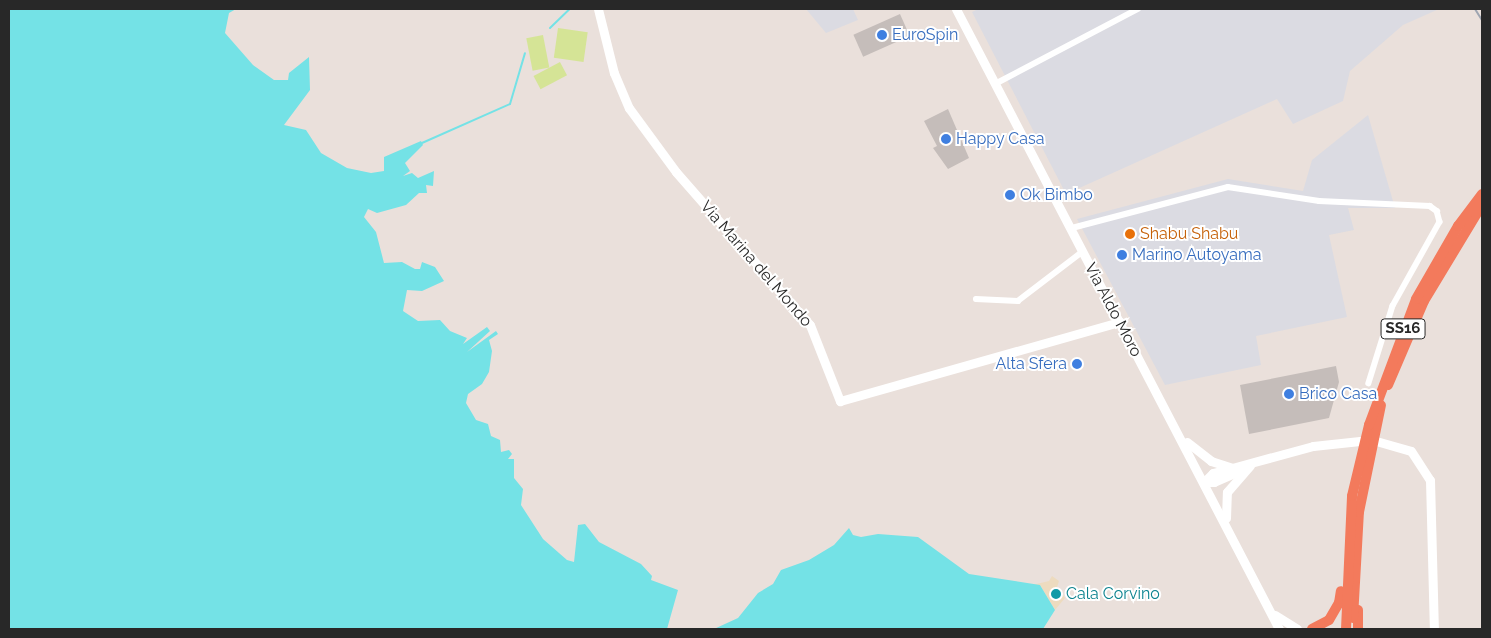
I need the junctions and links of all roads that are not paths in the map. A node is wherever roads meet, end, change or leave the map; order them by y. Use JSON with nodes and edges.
{"nodes":[{"id":1,"x":598,"y":9,"type":"edge"},
{"id":2,"x":956,"y":9,"type":"edge"},
{"id":3,"x":1138,"y":9,"type":"edge"},
{"id":4,"x":995,"y":84,"type":"junction"},
{"id":5,"x":1480,"y":200,"type":"edge"},
{"id":6,"x":1072,"y":228,"type":"junction"},
{"id":7,"x":1082,"y":252,"type":"junction"},
{"id":8,"x":976,"y":299,"type":"dead end"},
{"id":9,"x":1120,"y":322,"type":"junction"},
{"id":10,"x":1369,"y":383,"type":"dead end"},
{"id":11,"x":1177,"y":430,"type":"junction"},
{"id":12,"x":1360,"y":441,"type":"dead end"},
{"id":13,"x":1376,"y":441,"type":"dead end"},
{"id":14,"x":1364,"y":457,"type":"junction"},
{"id":15,"x":1259,"y":462,"type":"junction"},
{"id":16,"x":1232,"y":468,"type":"junction"},
{"id":17,"x":1244,"y":468,"type":"junction"},
{"id":18,"x":1204,"y":482,"type":"junction"},
{"id":19,"x":1352,"y":496,"type":"junction"},
{"id":20,"x":1359,"y":512,"type":"junction"},
{"id":21,"x":1227,"y":524,"type":"junction"},
{"id":22,"x":1270,"y":610,"type":"junction"},
{"id":23,"x":1279,"y":629,"type":"edge"},
{"id":24,"x":1297,"y":629,"type":"edge"},
{"id":25,"x":1312,"y":629,"type":"edge"},
{"id":26,"x":1346,"y":629,"type":"edge"},
{"id":27,"x":1353,"y":629,"type":"edge"},
{"id":28,"x":1358,"y":629,"type":"edge"},
{"id":29,"x":1434,"y":629,"type":"edge"}],
"edges":[{"from":1,"to":9,"type":"main road","name":"Via Marina del Mondo"},
{"from":2,"to":4,"type":"main road","name":"Via Aldo Moro"},
{"from":3,"to":4,"type":"street"},
{"from":4,"to":6,"type":"main road","name":"Via Aldo Moro"},
{"from":5,"to":14,"type":"highway","number":"SS16"},
{"from":6,"to":7,"type":"main road","name":"Via Aldo Moro"},
{"from":6,"to":10,"type":"street"},
{"from":7,"to":8,"type":"street"},
{"from":7,"to":9,"type":"main road","name":"Via Aldo Moro"},
{"from":9,"to":11,"type":"main road","name":"Via Aldo Moro"},
{"from":11,"to":16,"type":"main road"},
{"from":11,"to":18,"type":"main road","name":"Via Aldo Moro"},
{"from":12,"to":15,"type":"main road"},
{"from":13,"to":29,"type":"main road"},
{"from":14,"to":19,"type":"highway","number":"SS16"},
{"from":14,"to":20,"type":"highway","number":"SS16"},
{"from":15,"to":16,"type":"main road"},
{"from":15,"to":17,"type":"main road"},
{"from":16,"to":18,"type":"main road"},
{"from":17,"to":18,"type":"main road"},
{"from":17,"to":21,"type":"main road"},
{"from":18,"to":21,"type":"main road","name":"Via Aldo Moro"},
{"from":19,"to":25,"type":"highway","number":"SS16"},
{"from":19,"to":26,"type":"highway","number":"SS16"},
{"from":20,"to":27,"type":"highway","number":"SS16"},
{"from":20,"to":28,"type":"highway","number":"SS16"},
{"from":21,"to":22,"type":"main road","name":"Via Aldo Moro"},
{"from":22,"to":23,"type":"main road","name":"Via Aldo Moro"},
{"from":22,"to":24,"type":"main road"}]}
